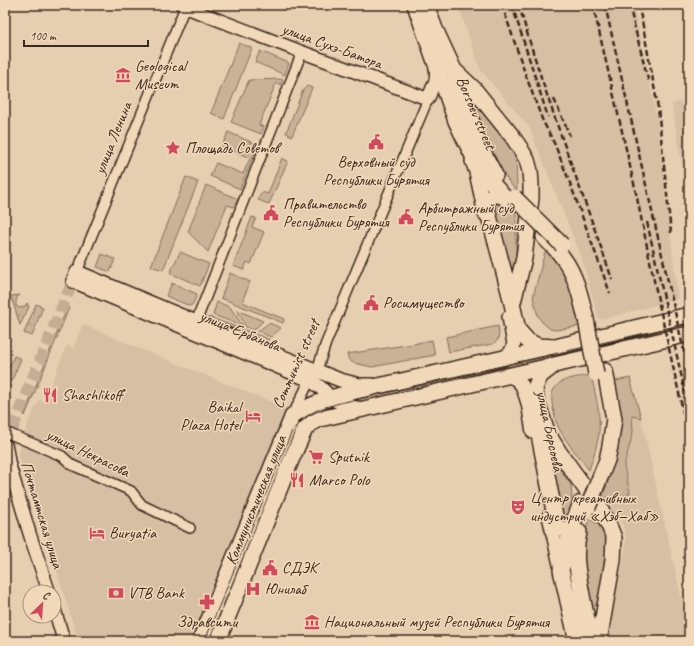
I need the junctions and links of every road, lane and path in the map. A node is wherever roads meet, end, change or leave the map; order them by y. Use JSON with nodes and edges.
{"nodes":[{"id":1,"x":415,"y":5,"type":"edge"},
{"id":2,"x":426,"y":5,"type":"edge"},
{"id":3,"x":183,"y":6,"type":"edge"},
{"id":4,"x":302,"y":52,"type":"junction"},
{"id":5,"x":436,"y":62,"type":"junction"},
{"id":6,"x":454,"y":70,"type":"junction"},
{"id":7,"x":447,"y":94,"type":"junction"},
{"id":8,"x":428,"y":98,"type":"junction"},
{"id":9,"x":466,"y":144,"type":"junction"},
{"id":10,"x":509,"y":198,"type":"junction"},
{"id":11,"x":75,"y":277,"type":"joint"},
{"id":12,"x":511,"y":300,"type":"junction"},
{"id":13,"x":689,"y":315,"type":"edge"},
{"id":14,"x":590,"y":318,"type":"junction"},
{"id":15,"x":194,"y":326,"type":"junction"},
{"id":16,"x":689,"y":334,"type":"edge"},
{"id":17,"x":554,"y":347,"type":"junction"},
{"id":18,"x":504,"y":358,"type":"junction"},
{"id":19,"x":554,"y":366,"type":"junction"},
{"id":20,"x":509,"y":376,"type":"junction"},
{"id":21,"x":316,"y":379,"type":"junction"},
{"id":22,"x":380,"y":386,"type":"junction"},
{"id":23,"x":331,"y":398,"type":"junction"},
{"id":24,"x":537,"y":402,"type":"junction"},
{"id":25,"x":314,"y":404,"type":"junction"},
{"id":26,"x":362,"y":409,"type":"junction"},
{"id":27,"x":293,"y":415,"type":"junction"},
{"id":28,"x":305,"y":429,"type":"junction"},
{"id":29,"x":10,"y":434,"type":"dead end"},
{"id":30,"x":5,"y":447,"type":"edge"},
{"id":31,"x":585,"y":505,"type":"junction"},
{"id":32,"x":190,"y":528,"type":"dead end"},
{"id":33,"x":571,"y":528,"type":"junction"},
{"id":34,"x":561,"y":570,"type":"junction"},
{"id":35,"x":45,"y":584,"type":"edge"},
{"id":36,"x":59,"y":624,"type":"edge"},
{"id":37,"x":64,"y":641,"type":"edge"},
{"id":38,"x":200,"y":641,"type":"edge"},
{"id":39,"x":219,"y":641,"type":"edge"},
{"id":40,"x":577,"y":641,"type":"edge"},
{"id":41,"x":592,"y":641,"type":"edge"},
{"id":42,"x":599,"y":641,"type":"edge"}],
"edges":[{"from":1,"to":5,"type":"main road","name":"Borsoev street"},
{"from":2,"to":6,"type":"main road","name":"Borsoev street"},
{"from":3,"to":4,"type":"street","name":"улица Сухэ-Батора"},
{"from":3,"to":11,"type":"street","name":"улица Ленина"},
{"from":4,"to":8,"type":"street","name":"улица Сухэ-Батора"},
{"from":4,"to":15,"type":"street"},
{"from":5,"to":7,"type":"main road","name":"Borsoev street"},
{"from":5,"to":8,"type":"street"},
{"from":6,"to":10,"type":"main road","name":"Borsoev street"},
{"from":6,"to":12,"type":"main road","name":"Borsoev street"},
{"from":7,"to":8,"type":"street"},
{"from":7,"to":9,"type":"main road","name":"Borsoev street"},
{"from":8,"to":21,"type":"street","name":"Communist street"},
{"from":9,"to":10,"type":"main road","name":"Borsoev street"},
{"from":9,"to":18,"type":"main road"},
{"from":10,"to":12,"type":"main road"},
{"from":10,"to":14,"type":"main road","name":"Borsoev street"},
{"from":10,"to":14,"type":"main road","bridge":true},
{"from":11,"to":15,"type":"main road","name":"улица Ербанова"},
{"from":12,"to":17,"type":"main road","name":"Borsoev street"},
{"from":13,"to":17,"type":"main road","name":"Borsoev street"},
{"from":14,"to":31,"type":"main road","bridge":true},
{"from":15,"to":21,"type":"main road","name":"улица Ербанова"},
{"from":16,"to":19,"type":"main road","name":"улица Ербанова"},
{"from":17,"to":18,"type":"main road","name":"улица Ербанова"},
{"from":18,"to":22,"type":"main road","name":"улица Ербанова"},
{"from":19,"to":20,"type":"main road","name":"улица Ербанова"},
{"from":19,"to":24,"type":"main road"},
{"from":20,"to":26,"type":"main road","name":"улица Ербанова"},
{"from":20,"to":34,"type":"main road","name":"улица Борсоева"},
{"from":21,"to":22,"type":"main road","name":"улица Ербанова"},
{"from":21,"to":23,"type":"main road","name":"улица Ербанова"},
{"from":21,"to":25,"type":"street"},
{"from":21,"to":27,"type":"street","name":"Communist street"},
{"from":22,"to":23,"type":"main road"},
{"from":23,"to":25,"type":"main road"},
{"from":23,"to":26,"type":"main road","name":"улица Ербанова"},
{"from":24,"to":33,"type":"main road"},
{"from":24,"to":42,"type":"main road"},
{"from":25,"to":27,"type":"main road"},
{"from":25,"to":28,"type":"street"},
{"from":26,"to":28,"type":"main road","name":"Коммунистическая улица"},
{"from":27,"to":38,"type":"main road","name":"Communist street"},
{"from":28,"to":39,"type":"main road","name":"Коммунистическая улица"},
{"from":29,"to":32,"type":"street","name":"улица Некрасова"},
{"from":30,"to":35,"type":"street","name":"Почтамтская улица"},
{"from":31,"to":33,"type":"main road"},
{"from":31,"to":41,"type":"main road"},
{"from":33,"to":34,"type":"main road"},
{"from":34,"to":40,"type":"main road","name":"улица Борсоева"},
{"from":36,"to":37,"type":"street"}]}
